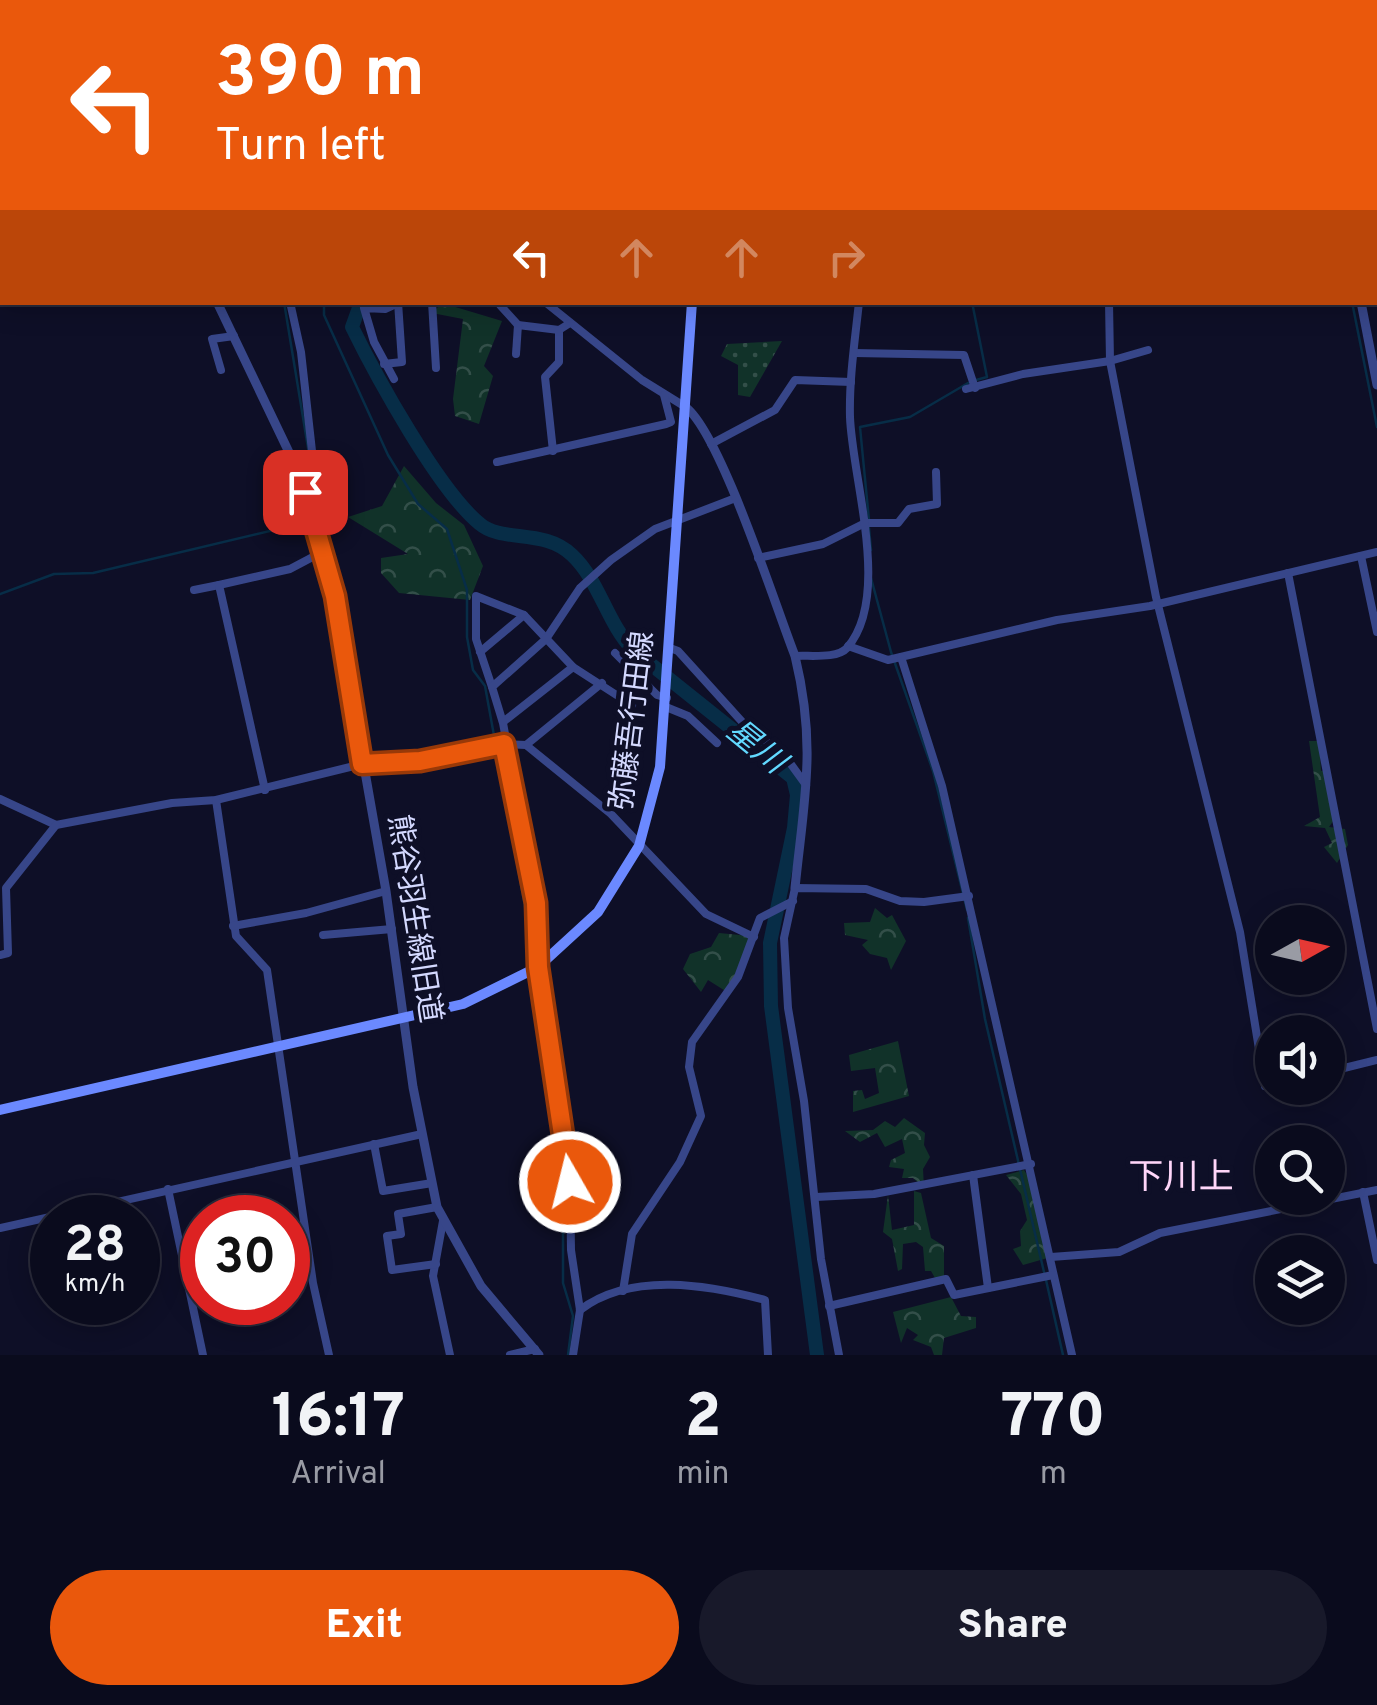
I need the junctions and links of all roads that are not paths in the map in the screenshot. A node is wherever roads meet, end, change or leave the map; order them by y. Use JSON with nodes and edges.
{"nodes":[{"id":1,"x":218,"y":305,"type":"edge"},
{"id":2,"x":290,"y":305,"type":"edge"},
{"id":3,"x":392,"y":305,"type":"edge"},
{"id":4,"x":398,"y":305,"type":"edge"},
{"id":5,"x":432,"y":305,"type":"edge"},
{"id":6,"x":549,"y":305,"type":"edge"},
{"id":7,"x":692,"y":305,"type":"edge"},
{"id":8,"x":859,"y":305,"type":"edge"},
{"id":9,"x":1109,"y":305,"type":"edge"},
{"id":10,"x":1362,"y":305,"type":"edge"},
{"id":11,"x":500,"y":306,"type":"dead end"},
{"id":12,"x":570,"y":322,"type":"junction"},
{"id":13,"x":518,"y":325,"type":"junction"},
{"id":14,"x":559,"y":330,"type":"junction"},
{"id":15,"x":234,"y":336,"type":"junction"},
{"id":16,"x":1148,"y":350,"type":"dead end"},
{"id":17,"x":854,"y":353,"type":"junction"},
{"id":18,"x":516,"y":354,"type":"dead end"},
{"id":19,"x":1110,"y":362,"type":"junction"},
{"id":20,"x":384,"y":364,"type":"junction"},
{"id":21,"x":436,"y":368,"type":"dead end"},
{"id":22,"x":221,"y":370,"type":"dead end"},
{"id":23,"x":394,"y":380,"type":"dead end"},
{"id":24,"x":851,"y":382,"type":"junction"},
{"id":25,"x":1377,"y":383,"type":"edge"},
{"id":26,"x":664,"y":395,"type":"junction"},
{"id":27,"x":684,"y":406,"type":"junction"},
{"id":28,"x":711,"y":444,"type":"junction"},
{"id":29,"x":553,"y":451,"type":"junction"},
{"id":30,"x":497,"y":462,"type":"dead end"},
{"id":31,"x":936,"y":472,"type":"dead end"},
{"id":32,"x":733,"y":499,"type":"junction"},
{"id":33,"x":677,"y":519,"type":"junction"},
{"id":34,"x":866,"y":523,"type":"junction"},
{"id":35,"x":316,"y":525,"type":"junction"},
{"id":36,"x":324,"y":551,"type":"junction"},
{"id":37,"x":1377,"y":552,"type":"edge"},
{"id":38,"x":1361,"y":556,"type":"junction"},
{"id":39,"x":758,"y":558,"type":"junction"},
{"id":40,"x":1288,"y":573,"type":"junction"},
{"id":41,"x":219,"y":585,"type":"junction"},
{"id":42,"x":194,"y":590,"type":"dead end"},
{"id":43,"x":1159,"y":603,"type":"junction"},
{"id":44,"x":524,"y":616,"type":"junction"},
{"id":45,"x":1377,"y":632,"type":"edge"},
{"id":46,"x":546,"y":639,"type":"junction"},
{"id":47,"x":848,"y":646,"type":"junction"},
{"id":48,"x":670,"y":651,"type":"junction"},
{"id":49,"x":480,"y":652,"type":"junction"},
{"id":50,"x":615,"y":653,"type":"dead end"},
{"id":51,"x":795,"y":656,"type":"junction"},
{"id":52,"x":901,"y":657,"type":"junction"},
{"id":53,"x":573,"y":667,"type":"junction"},
{"id":54,"x":602,"y":683,"type":"junction"},
{"id":55,"x":492,"y":687,"type":"junction"},
{"id":56,"x":667,"y":699,"type":"junction"},
{"id":57,"x":632,"y":704,"type":"dead end"},
{"id":58,"x":502,"y":723,"type":"junction"},
{"id":59,"x":504,"y":744,"type":"junction"},
{"id":60,"x":717,"y":744,"type":"dead end"},
{"id":61,"x":526,"y":745,"type":"junction"},
{"id":62,"x":362,"y":764,"type":"junction"},
{"id":63,"x":809,"y":787,"type":"junction"},
{"id":64,"x":265,"y":790,"type":"junction"},
{"id":65,"x":0,"y":799,"type":"edge"},
{"id":66,"x":216,"y":800,"type":"junction"},
{"id":67,"x":56,"y":825,"type":"junction"},
{"id":68,"x":639,"y":846,"type":"junction"},
{"id":69,"x":795,"y":888,"type":"junction"},
{"id":70,"x":386,"y":891,"type":"junction"},
{"id":71,"x":969,"y":896,"type":"junction"},
{"id":72,"x":793,"y":901,"type":"junction"},
{"id":73,"x":234,"y":926,"type":"junction"},
{"id":74,"x":392,"y":929,"type":"junction"},
{"id":75,"x":323,"y":935,"type":"dead end"},
{"id":76,"x":754,"y":936,"type":"junction"},
{"id":77,"x":0,"y":955,"type":"edge"},
{"id":78,"x":538,"y":967,"type":"junction"},
{"id":79,"x":403,"y":1019,"type":"junction"},
{"id":80,"x":1255,"y":1024,"type":"edge"},
{"id":81,"x":1377,"y":1028,"type":"edge"},
{"id":82,"x":278,"y":1047,"type":"junction"},
{"id":83,"x":1377,"y":1060,"type":"edge"},
{"id":84,"x":1345,"y":1068,"type":"edge"},
{"id":85,"x":0,"y":1110,"type":"edge"},
{"id":86,"x":422,"y":1134,"type":"junction"},
{"id":87,"x":374,"y":1144,"type":"junction"},
{"id":88,"x":296,"y":1161,"type":"junction"},
{"id":89,"x":1031,"y":1164,"type":"junction"},
{"id":90,"x":973,"y":1175,"type":"junction"},
{"id":91,"x":432,"y":1183,"type":"junction"},
{"id":92,"x":168,"y":1188,"type":"junction"},
{"id":93,"x":1377,"y":1190,"type":"edge"},
{"id":94,"x":1363,"y":1192,"type":"junction"},
{"id":95,"x":816,"y":1197,"type":"junction"},
{"id":96,"x":438,"y":1206,"type":"junction"},
{"id":97,"x":443,"y":1220,"type":"junction"},
{"id":98,"x":2,"y":1226,"type":"edge"},
{"id":99,"x":622,"y":1232,"type":"dead end"},
{"id":100,"x":632,"y":1235,"type":"junction"},
{"id":101,"x":1051,"y":1256,"type":"junction"},
{"id":102,"x":1377,"y":1257,"type":"edge"},
{"id":103,"x":436,"y":1264,"type":"junction"},
{"id":104,"x":1053,"y":1275,"type":"junction"},
{"id":105,"x":988,"y":1288,"type":"junction"},
{"id":106,"x":624,"y":1291,"type":"junction"},
{"id":107,"x":830,"y":1306,"type":"junction"},
{"id":108,"x":580,"y":1310,"type":"junction"},
{"id":109,"x":537,"y":1352,"type":"edge"},
{"id":110,"x":203,"y":1355,"type":"edge"},
{"id":111,"x":330,"y":1355,"type":"edge"},
{"id":112,"x":450,"y":1355,"type":"edge"},
{"id":113,"x":510,"y":1355,"type":"edge"},
{"id":114,"x":573,"y":1355,"type":"edge"},
{"id":115,"x":768,"y":1355,"type":"edge"},
{"id":116,"x":839,"y":1355,"type":"edge"},
{"id":117,"x":1072,"y":1355,"type":"edge"}],
"edges":[{"from":1,"to":15,"type":"street","name":"熊谷羽生線旧道"},
{"from":2,"to":35,"type":"street"},
{"from":3,"to":20,"type":"street"},
{"from":4,"to":20,"type":"street"},
{"from":5,"to":21,"type":"street"},
{"from":6,"to":12,"type":"street"},
{"from":7,"to":27,"type":"main road","name":"弥藤吾行田線"},
{"from":8,"to":17,"type":"street"},
{"from":9,"to":19,"type":"street"},
{"from":10,"to":25,"type":"street"},
{"from":11,"to":13,"type":"street"},
{"from":12,"to":14,"type":"street"},
{"from":12,"to":26,"type":"street"},
{"from":13,"to":14,"type":"street"},
{"from":13,"to":18,"type":"street"},
{"from":14,"to":29,"type":"street"},
{"from":15,"to":22,"type":"street"},
{"from":15,"to":35,"type":"street","name":"熊谷羽生線旧道"},
{"from":16,"to":19,"type":"street"},
{"from":17,"to":19,"type":"street"},
{"from":17,"to":24,"type":"street"},
{"from":19,"to":43,"type":"street"},
{"from":20,"to":23,"type":"street"},
{"from":24,"to":28,"type":"street"},
{"from":24,"to":34,"type":"street"},
{"from":26,"to":27,"type":"street"},
{"from":26,"to":29,"type":"street"},
{"from":27,"to":28,"type":"street"},
{"from":27,"to":33,"type":"main road","name":"弥藤吾行田線"},
{"from":28,"to":32,"type":"street"},
{"from":29,"to":30,"type":"street"},
{"from":31,"to":34,"type":"street"},
{"from":32,"to":33,"type":"street"},
{"from":32,"to":39,"type":"street"},
{"from":33,"to":46,"type":"street"},
{"from":33,"to":48,"type":"main road","name":"弥藤吾行田線"},
{"from":34,"to":39,"type":"street"},
{"from":34,"to":47,"type":"street"},
{"from":35,"to":36,"type":"street","name":"熊谷羽生線旧道"},
{"from":36,"to":41,"type":"street"},
{"from":36,"to":62,"type":"street","name":"熊谷羽生線旧道"},
{"from":37,"to":38,"type":"street"},
{"from":38,"to":40,"type":"street"},
{"from":38,"to":45,"type":"street"},
{"from":39,"to":51,"type":"street"},
{"from":40,"to":43,"type":"street"},
{"from":40,"to":81,"type":"street"},
{"from":41,"to":42,"type":"street"},
{"from":41,"to":64,"type":"street"},
{"from":43,"to":52,"type":"street"},
{"from":43,"to":80,"type":"street"},
{"from":44,"to":46,"type":"street"},
{"from":44,"to":49,"type":"street"},
{"from":44,"to":49,"type":"street"},
{"from":46,"to":53,"type":"street"},
{"from":46,"to":55,"type":"street"},
{"from":47,"to":51,"type":"street"},
{"from":47,"to":52,"type":"street"},
{"from":48,"to":56,"type":"main road","name":"弥藤吾行田線"},
{"from":48,"to":63,"type":"street"},
{"from":49,"to":55,"type":"street"},
{"from":50,"to":56,"type":"street"},
{"from":51,"to":63,"type":"street"},
{"from":52,"to":71,"type":"street"},
{"from":53,"to":54,"type":"street"},
{"from":53,"to":58,"type":"street"},
{"from":54,"to":57,"type":"street"},
{"from":54,"to":61,"type":"street"},
{"from":55,"to":58,"type":"street"},
{"from":56,"to":60,"type":"street"},
{"from":56,"to":68,"type":"main road","name":"弥藤吾行田線"},
{"from":58,"to":59,"type":"street"},
{"from":59,"to":61,"type":"street"},
{"from":59,"to":62,"type":"street"},
{"from":59,"to":78,"type":"street"},
{"from":61,"to":68,"type":"street"},
{"from":62,"to":64,"type":"street"},
{"from":62,"to":70,"type":"street","name":"熊谷羽生線旧道"},
{"from":63,"to":69,"type":"street"},
{"from":64,"to":66,"type":"street"},
{"from":65,"to":67,"type":"street"},
{"from":66,"to":67,"type":"street"},
{"from":66,"to":73,"type":"street"},
{"from":67,"to":77,"type":"street"},
{"from":68,"to":76,"type":"street"},
{"from":68,"to":78,"type":"main road","name":"弥藤吾行田線"},
{"from":69,"to":71,"type":"street"},
{"from":69,"to":72,"type":"street"},
{"from":70,"to":73,"type":"street"},
{"from":70,"to":74,"type":"street","name":"熊谷羽生線旧道"},
{"from":71,"to":89,"type":"street"},
{"from":72,"to":76,"type":"street"},
{"from":72,"to":95,"type":"street"},
{"from":73,"to":82,"type":"street"},
{"from":74,"to":75,"type":"street"},
{"from":74,"to":79,"type":"street","name":"熊谷羽生線旧道"},
{"from":76,"to":100,"type":"street"},
{"from":78,"to":79,"type":"main road","name":"弥藤吾行田線"},
{"from":78,"to":108,"type":"street"},
{"from":79,"to":82,"type":"main road","name":"弥藤吾行田線"},
{"from":79,"to":86,"type":"street","name":"熊谷羽生線旧道"},
{"from":82,"to":85,"type":"main road","name":"弥藤吾行田線"},
{"from":82,"to":88,"type":"street"},
{"from":83,"to":84,"type":"street"},
{"from":86,"to":87,"type":"street"},
{"from":86,"to":91,"type":"street","name":"熊谷羽生線旧道"},
{"from":87,"to":88,"type":"street"},
{"from":87,"to":91,"type":"street"},
{"from":88,"to":92,"type":"street"},
{"from":88,"to":111,"type":"street"},
{"from":89,"to":90,"type":"street"},
{"from":89,"to":101,"type":"street"},
{"from":90,"to":95,"type":"street"},
{"from":90,"to":105,"type":"street"},
{"from":91,"to":96,"type":"street","name":"熊谷羽生線旧道"},
{"from":92,"to":98,"type":"street"},
{"from":92,"to":110,"type":"street"},
{"from":93,"to":94,"type":"street"},
{"from":94,"to":101,"type":"street"},
{"from":94,"to":102,"type":"street"},
{"from":95,"to":107,"type":"street"},
{"from":96,"to":97,"type":"street","name":"熊谷羽生線旧道"},
{"from":96,"to":103,"type":"street"},
{"from":97,"to":103,"type":"street"},
{"from":97,"to":109,"type":"street","name":"熊谷羽生線旧道"},
{"from":99,"to":100,"type":"street"},
{"from":100,"to":106,"type":"street"},
{"from":101,"to":104,"type":"street"},
{"from":103,"to":112,"type":"street"},
{"from":104,"to":105,"type":"street"},
{"from":104,"to":117,"type":"street"},
{"from":105,"to":107,"type":"street"},
{"from":106,"to":108,"type":"street"},
{"from":106,"to":115,"type":"street"},
{"from":107,"to":116,"type":"street"},
{"from":108,"to":114,"type":"street"},
{"from":109,"to":113,"type":"street"}]}
